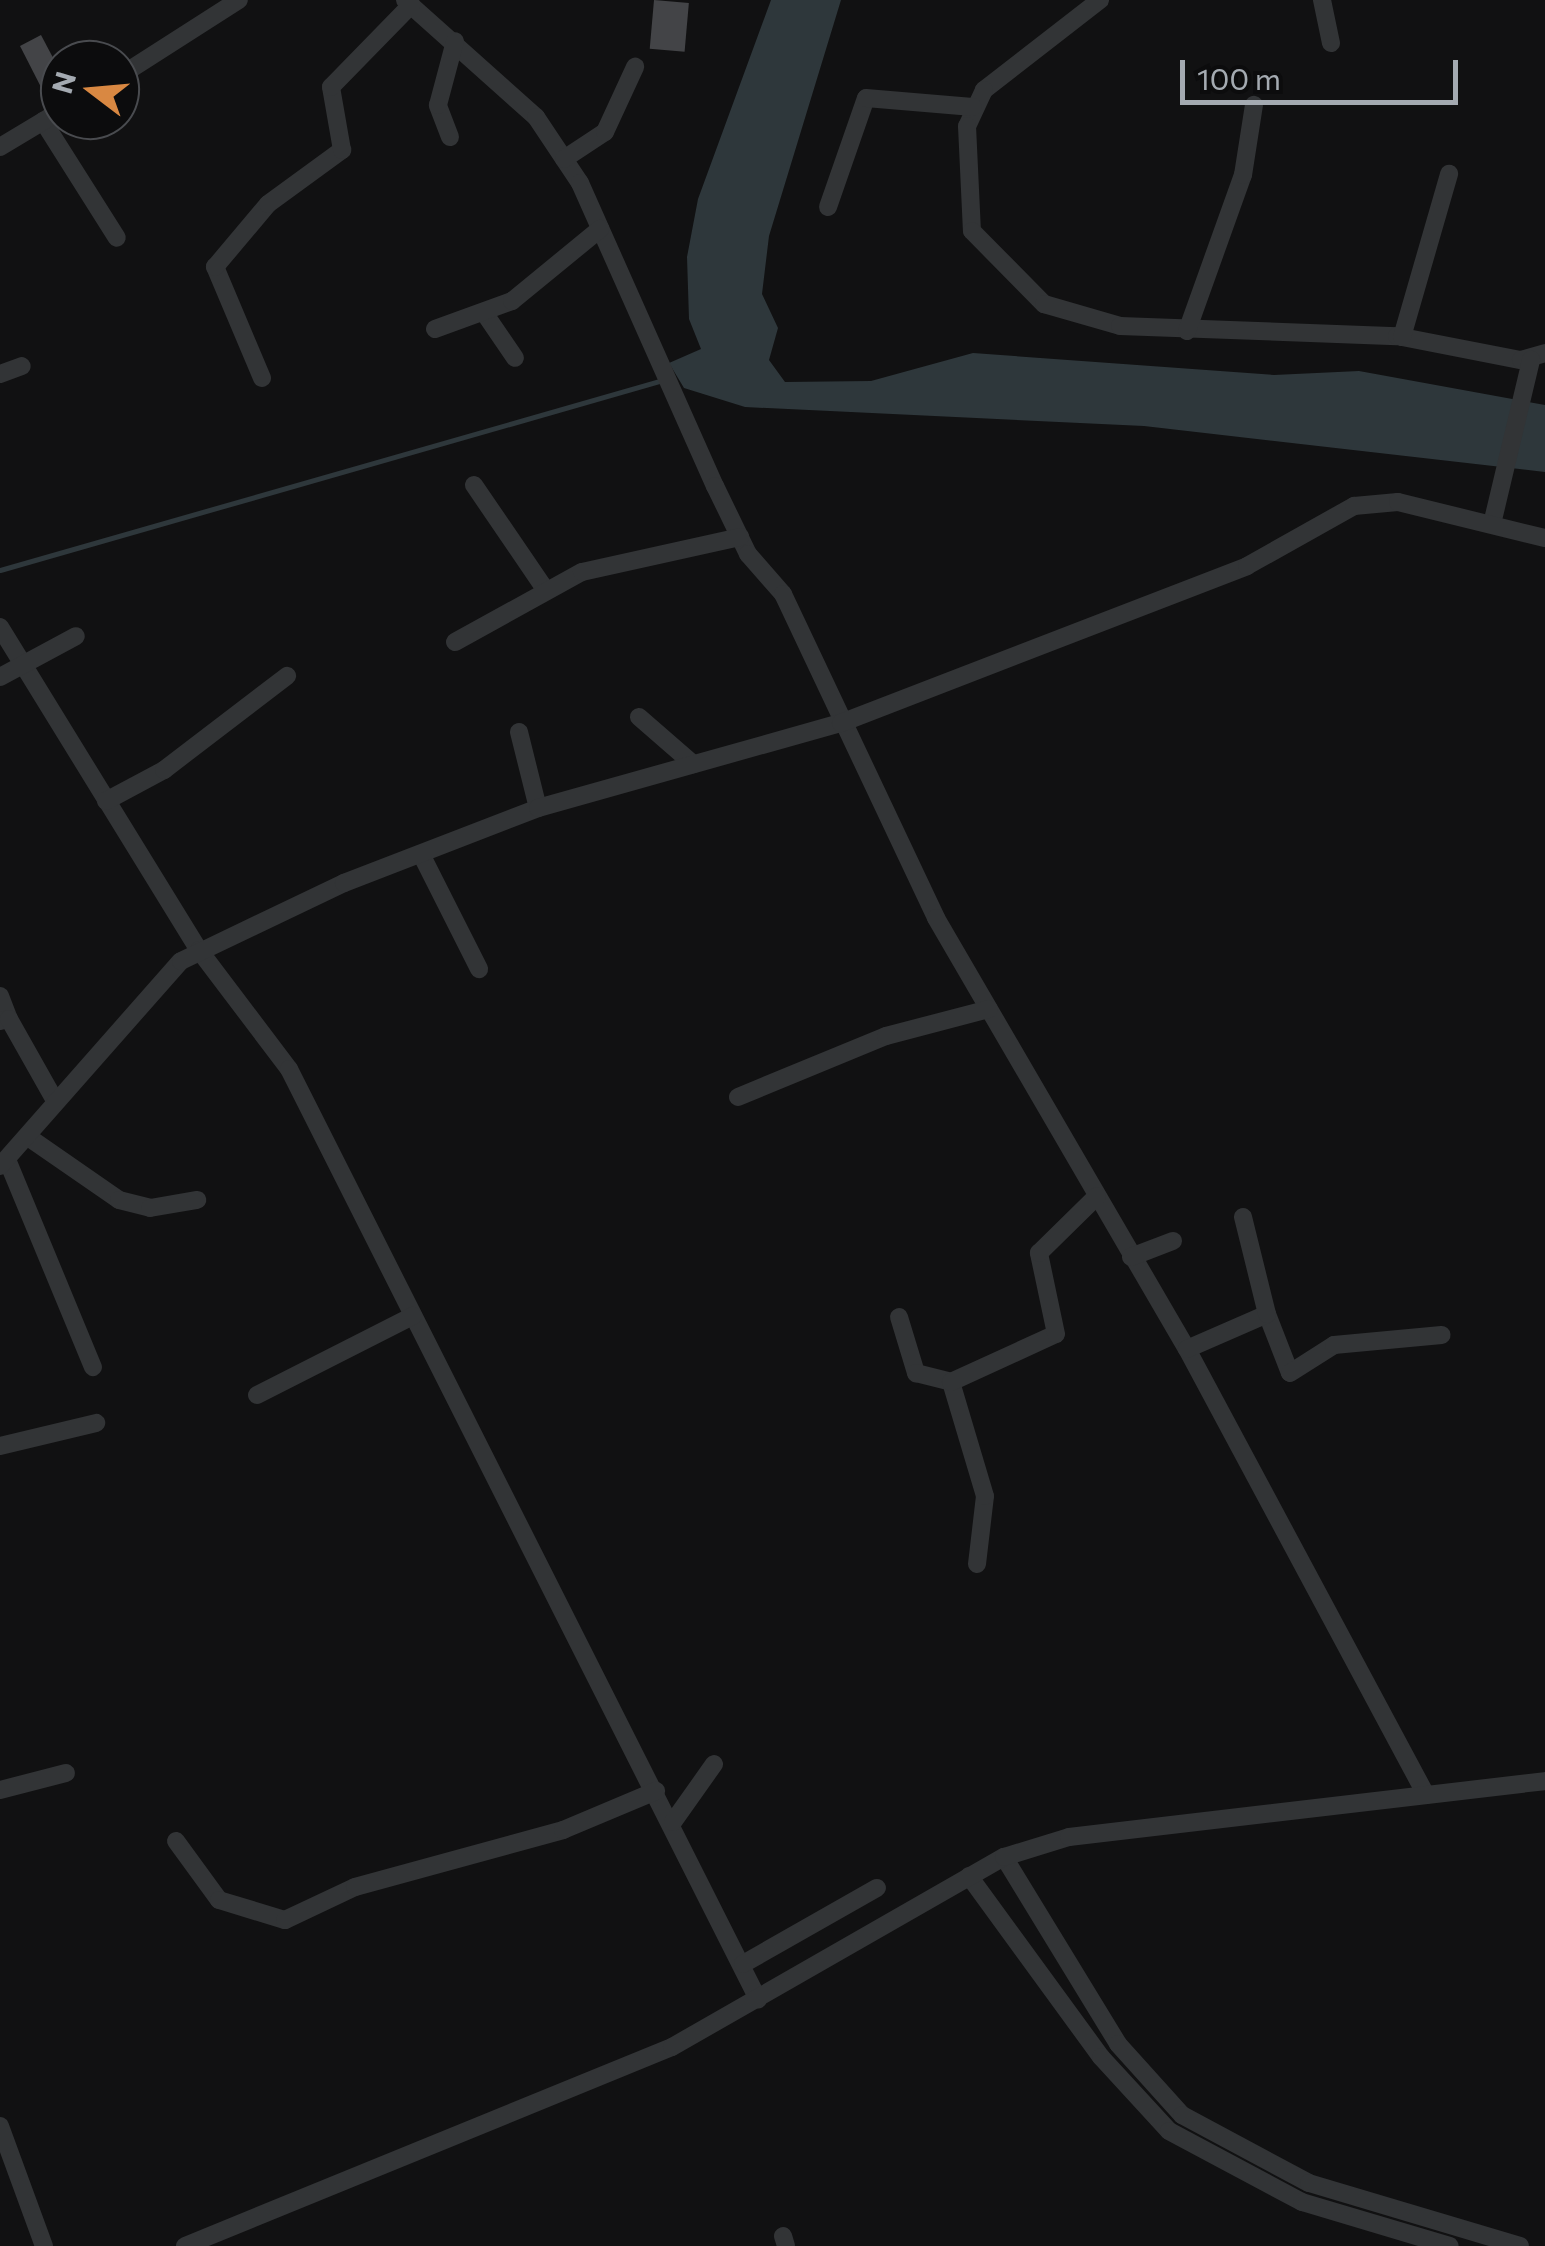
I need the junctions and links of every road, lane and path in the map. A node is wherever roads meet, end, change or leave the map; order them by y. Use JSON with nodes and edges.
{"nodes":[{"id":1,"x":239,"y":0,"type":"edge"},
{"id":2,"x":1100,"y":0,"type":"edge"},
{"id":3,"x":1322,"y":0,"type":"edge"},
{"id":4,"x":408,"y":2,"type":"edge"},
{"id":5,"x":455,"y":41,"type":"junction"},
{"id":6,"x":1331,"y":43,"type":"dead end"},
{"id":7,"x":140,"y":63,"type":"edge"},
{"id":8,"x":635,"y":67,"type":"dead end"},
{"id":9,"x":1254,"y":105,"type":"dead end"},
{"id":10,"x":973,"y":106,"type":"junction"},
{"id":11,"x":40,"y":123,"type":"edge"},
{"id":12,"x":450,"y":137,"type":"dead end"},
{"id":13,"x":65,"y":140,"type":"edge"},
{"id":14,"x":0,"y":147,"type":"edge"},
{"id":15,"x":564,"y":159,"type":"junction"},
{"id":16,"x":1450,"y":174,"type":"dead end"},
{"id":17,"x":828,"y":207,"type":"dead end"},
{"id":18,"x":600,"y":228,"type":"junction"},
{"id":19,"x":117,"y":238,"type":"dead end"},
{"id":20,"x":484,"y":314,"type":"junction"},
{"id":21,"x":435,"y":329,"type":"dead end"},
{"id":22,"x":1187,"y":331,"type":"junction"},
{"id":23,"x":1402,"y":338,"type":"junction"},
{"id":24,"x":1538,"y":357,"type":"edge"},
{"id":25,"x":514,"y":358,"type":"dead end"},
{"id":26,"x":22,"y":366,"type":"dead end"},
{"id":27,"x":0,"y":374,"type":"edge"},
{"id":28,"x":262,"y":378,"type":"dead end"},
{"id":29,"x":474,"y":485,"type":"dead end"},
{"id":30,"x":1492,"y":524,"type":"junction"},
{"id":31,"x":740,"y":537,"type":"junction"},
{"id":32,"x":1545,"y":538,"type":"edge"},
{"id":33,"x":545,"y":589,"type":"junction"},
{"id":34,"x":0,"y":627,"type":"edge"},
{"id":35,"x":76,"y":636,"type":"dead end"},
{"id":36,"x":455,"y":642,"type":"dead end"},
{"id":37,"x":22,"y":665,"type":"junction"},
{"id":38,"x":288,"y":676,"type":"dead end"},
{"id":39,"x":0,"y":677,"type":"edge"},
{"id":40,"x":639,"y":716,"type":"dead end"},
{"id":41,"x":840,"y":722,"type":"junction"},
{"id":42,"x":519,"y":732,"type":"dead end"},
{"id":43,"x":693,"y":764,"type":"junction"},
{"id":44,"x":106,"y":801,"type":"junction"},
{"id":45,"x":538,"y":808,"type":"junction"},
{"id":46,"x":421,"y":854,"type":"junction"},
{"id":47,"x":199,"y":950,"type":"junction"},
{"id":48,"x":478,"y":968,"type":"dead end"},
{"id":49,"x":0,"y":996,"type":"edge"},
{"id":50,"x":989,"y":1009,"type":"junction"},
{"id":51,"x":5,"y":1020,"type":"edge"},
{"id":52,"x":738,"y":1096,"type":"dead end"},
{"id":53,"x":54,"y":1099,"type":"junction"},
{"id":54,"x":30,"y":1139,"type":"junction"},
{"id":55,"x":4,"y":1164,"type":"edge"},
{"id":56,"x":1097,"y":1196,"type":"junction"},
{"id":57,"x":197,"y":1200,"type":"dead end"},
{"id":58,"x":1243,"y":1217,"type":"dead end"},
{"id":59,"x":1173,"y":1241,"type":"dead end"},
{"id":60,"x":1131,"y":1257,"type":"junction"},
{"id":61,"x":1267,"y":1314,"type":"junction"},
{"id":62,"x":413,"y":1316,"type":"junction"},
{"id":63,"x":899,"y":1317,"type":"dead end"},
{"id":64,"x":1442,"y":1335,"type":"dead end"},
{"id":65,"x":1187,"y":1349,"type":"junction"},
{"id":66,"x":93,"y":1367,"type":"dead end"},
{"id":67,"x":950,"y":1382,"type":"junction"},
{"id":68,"x":258,"y":1394,"type":"dead end"},
{"id":69,"x":96,"y":1423,"type":"dead end"},
{"id":70,"x":0,"y":1446,"type":"edge"},
{"id":71,"x":977,"y":1564,"type":"dead end"},
{"id":72,"x":714,"y":1764,"type":"dead end"},
{"id":73,"x":66,"y":1772,"type":"dead end"},
{"id":74,"x":1545,"y":1781,"type":"edge"},
{"id":75,"x":0,"y":1790,"type":"edge"},
{"id":76,"x":656,"y":1791,"type":"junction"},
{"id":77,"x":1426,"y":1795,"type":"junction"},
{"id":78,"x":673,"y":1822,"type":"junction"},
{"id":79,"x":176,"y":1841,"type":"dead end"},
{"id":80,"x":1004,"y":1856,"type":"junction"},
{"id":81,"x":970,"y":1876,"type":"junction"},
{"id":82,"x":877,"y":1888,"type":"dead end"},
{"id":83,"x":743,"y":1964,"type":"junction"},
{"id":84,"x":758,"y":2000,"type":"junction"},
{"id":85,"x":0,"y":2126,"type":"edge"},
{"id":86,"x":6,"y":2159,"type":"edge"},
{"id":87,"x":44,"y":2246,"type":"edge"},
{"id":88,"x":185,"y":2246,"type":"edge"},
{"id":89,"x":1450,"y":2246,"type":"edge"},
{"id":90,"x":1520,"y":2246,"type":"edge"}],
"edges":[{"from":1,"to":7,"type":"street"},
{"from":2,"to":10,"type":"street"},
{"from":3,"to":6,"type":"street"},
{"from":4,"to":5,"type":"street"},
{"from":4,"to":28,"type":"street"},
{"from":5,"to":12,"type":"street"},
{"from":5,"to":15,"type":"street"},
{"from":8,"to":15,"type":"street"},
{"from":9,"to":22,"type":"street"},
{"from":10,"to":17,"type":"street"},
{"from":10,"to":22,"type":"street"},
{"from":11,"to":14,"type":"street"},
{"from":13,"to":19,"type":"street"},
{"from":15,"to":18,"type":"street"},
{"from":16,"to":23,"type":"street"},
{"from":18,"to":20,"type":"street"},
{"from":18,"to":31,"type":"street"},
{"from":20,"to":21,"type":"street"},
{"from":20,"to":25,"type":"street"},
{"from":22,"to":23,"type":"street"},
{"from":23,"to":24,"type":"street"},
{"from":24,"to":30,"type":"street"},
{"from":26,"to":27,"type":"street"},
{"from":29,"to":33,"type":"street"},
{"from":30,"to":32,"type":"street"},
{"from":30,"to":41,"type":"street"},
{"from":31,"to":33,"type":"street"},
{"from":31,"to":41,"type":"street"},
{"from":33,"to":36,"type":"street"},
{"from":34,"to":37,"type":"street"},
{"from":35,"to":37,"type":"street"},
{"from":37,"to":39,"type":"street"},
{"from":37,"to":44,"type":"street"},
{"from":38,"to":44,"type":"street"},
{"from":40,"to":43,"type":"street"},
{"from":41,"to":43,"type":"street"},
{"from":41,"to":50,"type":"street"},
{"from":42,"to":45,"type":"street"},
{"from":43,"to":45,"type":"street"},
{"from":44,"to":47,"type":"street"},
{"from":45,"to":46,"type":"street"},
{"from":46,"to":47,"type":"street"},
{"from":46,"to":48,"type":"street"},
{"from":47,"to":53,"type":"street"},
{"from":47,"to":62,"type":"street"},
{"from":49,"to":51,"type":"street"},
{"from":50,"to":52,"type":"street"},
{"from":50,"to":56,"type":"street"},
{"from":51,"to":53,"type":"street"},
{"from":53,"to":54,"type":"street"},
{"from":54,"to":55,"type":"street"},
{"from":54,"to":57,"type":"street"},
{"from":55,"to":66,"type":"street"},
{"from":56,"to":60,"type":"street"},
{"from":56,"to":67,"type":"street"},
{"from":58,"to":61,"type":"street"},
{"from":59,"to":60,"type":"street"},
{"from":60,"to":65,"type":"street"},
{"from":61,"to":64,"type":"street"},
{"from":61,"to":65,"type":"street"},
{"from":62,"to":68,"type":"street"},
{"from":62,"to":76,"type":"street"},
{"from":63,"to":67,"type":"street"},
{"from":65,"to":77,"type":"street"},
{"from":67,"to":71,"type":"street"},
{"from":69,"to":70,"type":"street"},
{"from":72,"to":78,"type":"street"},
{"from":73,"to":75,"type":"street"},
{"from":74,"to":77,"type":"street"},
{"from":76,"to":78,"type":"street"},
{"from":76,"to":79,"type":"street"},
{"from":77,"to":80,"type":"street"},
{"from":78,"to":83,"type":"street"},
{"from":80,"to":81,"type":"street"},
{"from":80,"to":90,"type":"street"},
{"from":81,"to":84,"type":"street"},
{"from":81,"to":89,"type":"street"},
{"from":82,"to":83,"type":"street"},
{"from":83,"to":84,"type":"street"},
{"from":84,"to":88,"type":"street"},
{"from":85,"to":86,"type":"street"},
{"from":86,"to":87,"type":"street"}]}
